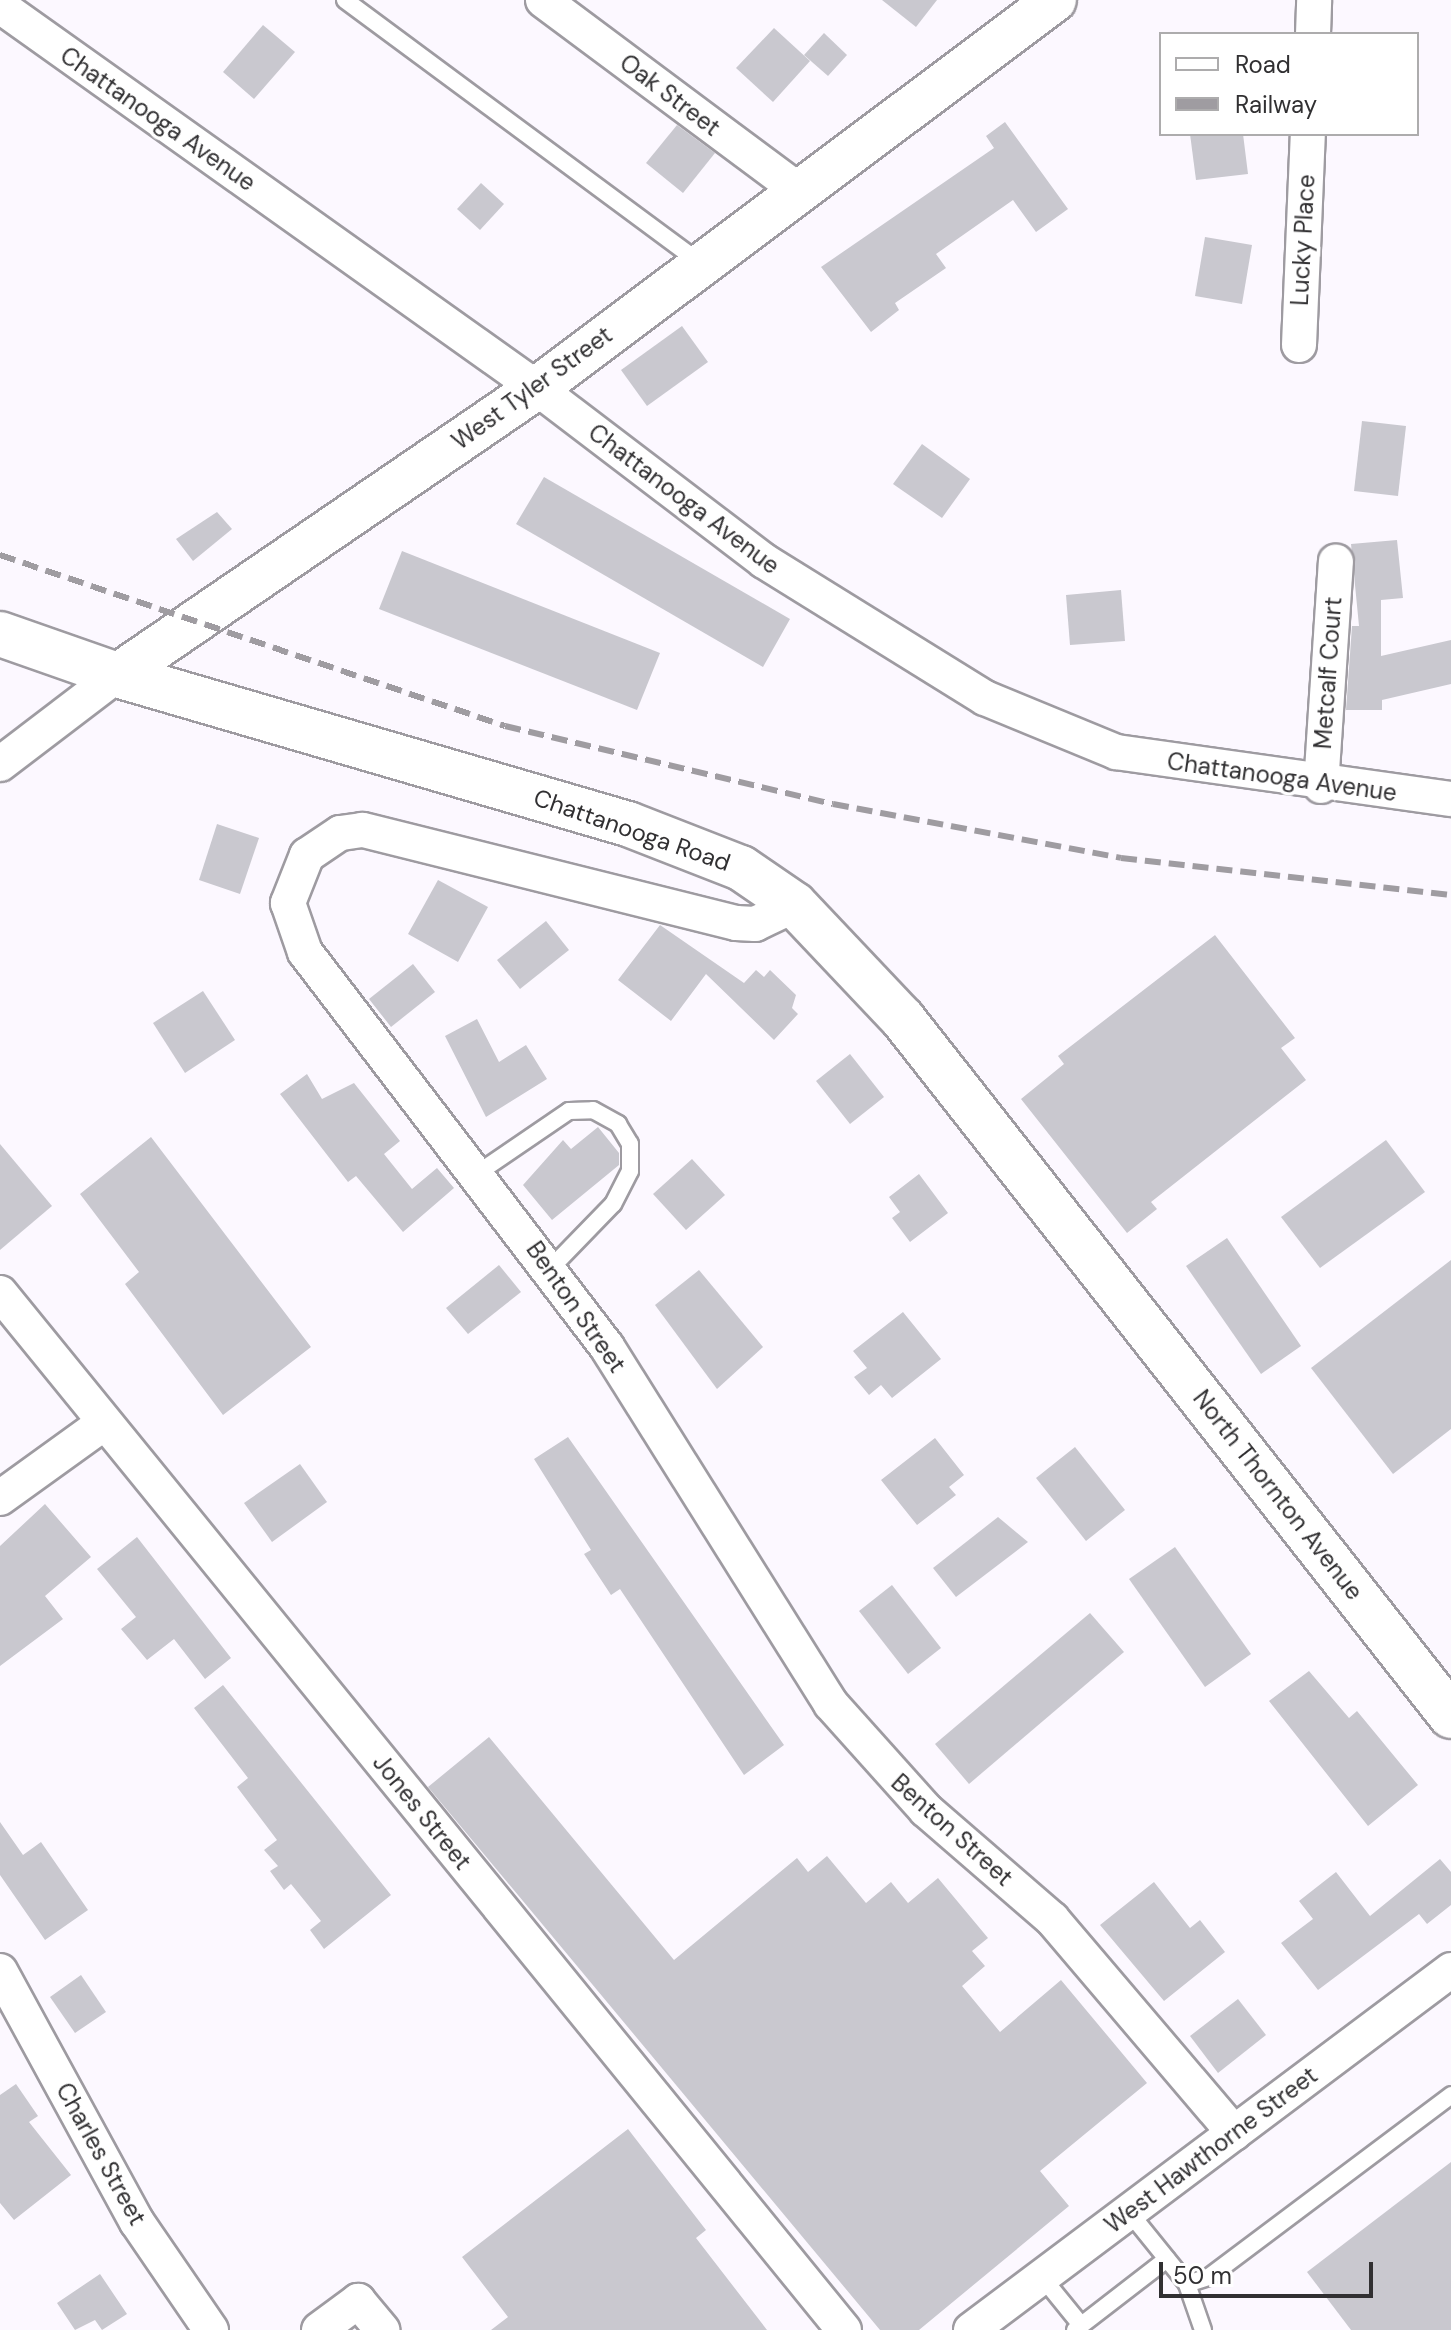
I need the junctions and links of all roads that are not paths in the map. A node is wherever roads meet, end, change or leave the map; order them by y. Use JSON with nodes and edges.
{"nodes":[{"id":1,"x":345,"y":0,"type":"edge"},
{"id":2,"x":543,"y":0,"type":"edge"},
{"id":3,"x":1314,"y":0,"type":"edge"},
{"id":4,"x":1050,"y":1,"type":"edge"},
{"id":5,"x":0,"y":6,"type":"edge"},
{"id":6,"x":1313,"y":32,"type":"edge"},
{"id":7,"x":1308,"y":136,"type":"edge"},
{"id":8,"x":797,"y":189,"type":"junction"},
{"id":9,"x":701,"y":263,"type":"junction"},
{"id":10,"x":1299,"y":345,"type":"dead end"},
{"id":11,"x":537,"y":388,"type":"junction"},
{"id":12,"x":1336,"y":561,"type":"dead end"},
{"id":13,"x":0,"y":634,"type":"edge"},
{"id":14,"x":117,"y":675,"type":"junction"},
{"id":15,"x":0,"y":764,"type":"edge"},
{"id":16,"x":1321,"y":786,"type":"junction"},
{"id":17,"x":1451,"y":799,"type":"edge"},
{"id":18,"x":795,"y":905,"type":"junction"},
{"id":19,"x":478,"y":1173,"type":"junction"},
{"id":20,"x":551,"y":1268,"type":"junction"},
{"id":21,"x":1105,"y":1273,"type":"joint"},
{"id":22,"x":0,"y":1293,"type":"edge"},
{"id":23,"x":104,"y":1423,"type":"junction"},
{"id":24,"x":0,"y":1498,"type":"edge"},
{"id":25,"x":1451,"y":1716,"type":"edge"},
{"id":26,"x":0,"y":1971,"type":"edge"},
{"id":27,"x":1448,"y":1982,"type":"edge"},
{"id":28,"x":1451,"y":2095,"type":"edge"},
{"id":29,"x":1234,"y":2133,"type":"junction"},
{"id":30,"x":1129,"y":2212,"type":"junction"},
{"id":31,"x":1167,"y":2259,"type":"junction"},
{"id":32,"x":1042,"y":2277,"type":"junction"},
{"id":33,"x":1187,"y":2284,"type":"junction"},
{"id":34,"x":1078,"y":2328,"type":"edge"},
{"id":35,"x":1201,"y":2329,"type":"edge"},
{"id":36,"x":211,"y":2330,"type":"edge"},
{"id":37,"x":319,"y":2330,"type":"edge"},
{"id":38,"x":382,"y":2330,"type":"edge"},
{"id":39,"x":844,"y":2330,"type":"edge"},
{"id":40,"x":971,"y":2330,"type":"edge"}],
"edges":[{"from":1,"to":9,"type":"lane"},
{"from":2,"to":8,"type":"street","name":"Oak Street"},
{"from":3,"to":6,"type":"street"},
{"from":4,"to":8,"type":"street","name":"West Tyler Street"},
{"from":5,"to":11,"type":"street","name":"Chattanooga Avenue"},
{"from":7,"to":10,"type":"street","name":"Lucky Place"},
{"from":8,"to":9,"type":"street","name":"West Tyler Street"},
{"from":9,"to":11,"type":"street","name":"West Tyler Street"},
{"from":11,"to":14,"type":"street","name":"West Tyler Street"},
{"from":11,"to":16,"type":"street","name":"Chattanooga Avenue"},
{"from":12,"to":16,"type":"street","name":"Metcalf Court"},
{"from":13,"to":14,"type":"main road","name":"Chattanooga Road"},
{"from":14,"to":15,"type":"street","name":"West Tyler Street"},
{"from":14,"to":18,"type":"main road","name":"Chattanooga Road"},
{"from":16,"to":17,"type":"street","name":"Chattanooga Avenue"},
{"from":18,"to":19,"type":"street","name":"Benton Street"},
{"from":18,"to":21,"type":"main road","name":"Chattanooga Road"},
{"from":19,"to":20,"type":"street","name":"Benton Street"},
{"from":19,"to":20,"type":"lane"},
{"from":20,"to":29,"type":"street","name":"Benton Street"},
{"from":21,"to":25,"type":"main road","name":"North Thornton Avenue"},
{"from":22,"to":23,"type":"street","name":"Jones Street"},
{"from":23,"to":24,"type":"street"},
{"from":23,"to":39,"type":"street","name":"Jones Street"},
{"from":26,"to":36,"type":"street","name":"Charles Street"},
{"from":27,"to":29,"type":"street","name":"West Hawthorne Street"},
{"from":28,"to":33,"type":"lane"},
{"from":29,"to":30,"type":"street","name":"West Hawthorne Street"},
{"from":30,"to":31,"type":"lane"},
{"from":30,"to":32,"type":"street","name":"West Hawthorne Street"},
{"from":31,"to":33,"type":"lane"},
{"from":31,"to":34,"type":"lane"},
{"from":32,"to":34,"type":"lane"},
{"from":32,"to":40,"type":"street","name":"West Hawthorne Street"},
{"from":33,"to":35,"type":"lane"},
{"from":37,"to":38,"type":"street"}]}
